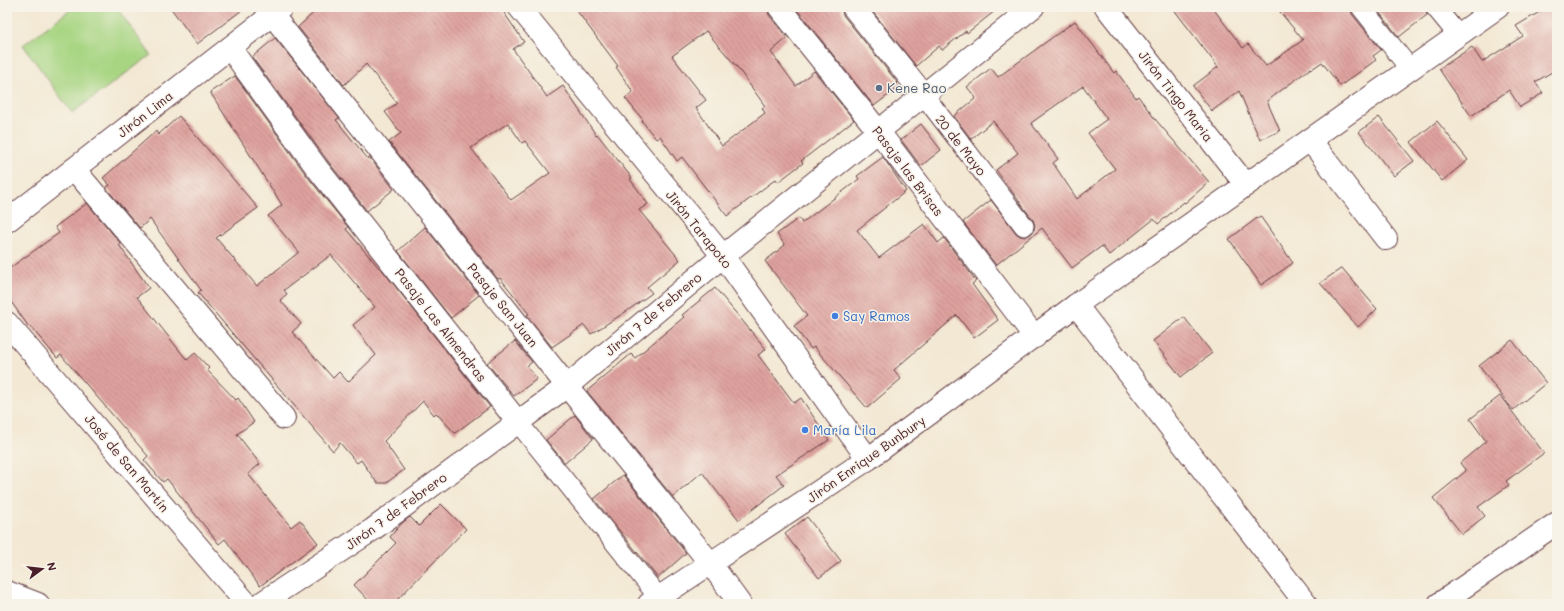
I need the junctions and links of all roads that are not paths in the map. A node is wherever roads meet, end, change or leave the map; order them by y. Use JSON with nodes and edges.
{"nodes":[{"id":1,"x":519,"y":7,"type":"edge"},
{"id":2,"x":779,"y":7,"type":"edge"},
{"id":3,"x":853,"y":7,"type":"edge"},
{"id":4,"x":1033,"y":7,"type":"edge"},
{"id":5,"x":1106,"y":7,"type":"edge"},
{"id":6,"x":1361,"y":7,"type":"edge"},
{"id":7,"x":1435,"y":7,"type":"edge"},
{"id":8,"x":1498,"y":7,"type":"edge"},
{"id":9,"x":273,"y":10,"type":"edge"},
{"id":10,"x":1458,"y":35,"type":"junction"},
{"id":11,"x":230,"y":48,"type":"junction"},
{"id":12,"x":1410,"y":69,"type":"junction"},
{"id":13,"x":923,"y":94,"type":"junction"},
{"id":14,"x":879,"y":132,"type":"junction"},
{"id":15,"x":1310,"y":140,"type":"junction"},
{"id":16,"x":74,"y":168,"type":"junction"},
{"id":17,"x":1246,"y":185,"type":"junction"},
{"id":18,"x":7,"y":221,"type":"edge"},
{"id":19,"x":1024,"y":226,"type":"dead end"},
{"id":20,"x":1386,"y":239,"type":"dead end"},
{"id":21,"x":723,"y":256,"type":"junction"},
{"id":22,"x":1076,"y":305,"type":"junction"},
{"id":23,"x":7,"y":323,"type":"edge"},
{"id":24,"x":1035,"y":337,"type":"junction"},
{"id":25,"x":567,"y":386,"type":"junction"},
{"id":26,"x":284,"y":418,"type":"dead end"},
{"id":27,"x":517,"y":421,"type":"junction"},
{"id":28,"x":868,"y":459,"type":"junction"},
{"id":29,"x":1557,"y":523,"type":"edge"},
{"id":30,"x":711,"y":564,"type":"junction"},
{"id":31,"x":7,"y":592,"type":"edge"},
{"id":32,"x":658,"y":602,"type":"edge"},
{"id":33,"x":38,"y":604,"type":"edge"},
{"id":34,"x":247,"y":604,"type":"edge"},
{"id":35,"x":260,"y":604,"type":"edge"},
{"id":36,"x":740,"y":604,"type":"edge"},
{"id":37,"x":1306,"y":604,"type":"edge"},
{"id":38,"x":1439,"y":604,"type":"edge"}],
"edges":[{"from":1,"to":21,"type":"street","name":"Jirón Tarapoto"},
{"from":2,"to":14,"type":"street","name":"Pasaje las Brisas"},
{"from":3,"to":13,"type":"street","name":"20 de Mayo"},
{"from":4,"to":13,"type":"street","name":"Jirón 7 de Febrero"},
{"from":5,"to":17,"type":"street","name":"Jirón Tingo Maria"},
{"from":6,"to":12,"type":"street"},
{"from":7,"to":10,"type":"street"},
{"from":8,"to":10,"type":"street","name":"Jirón Enrique Bunbury"},
{"from":9,"to":11,"type":"street","name":"Jirón Lima"},
{"from":9,"to":25,"type":"street","name":"Pasaje San Juan"},
{"from":10,"to":12,"type":"street","name":"Jirón Enrique Bunbury"},
{"from":11,"to":16,"type":"street","name":"Jirón Lima"},
{"from":11,"to":27,"type":"street","name":"Pasaje Las Almendras"},
{"from":12,"to":15,"type":"street","name":"Jirón Enrique Bunbury"},
{"from":13,"to":14,"type":"street","name":"Jirón 7 de Febrero"},
{"from":13,"to":19,"type":"street","name":"20 de Mayo"},
{"from":14,"to":21,"type":"street","name":"Jirón 7 de Febrero"},
{"from":14,"to":24,"type":"street","name":"Pasaje las Brisas"},
{"from":15,"to":17,"type":"street","name":"Jirón Enrique Bunbury"},
{"from":15,"to":20,"type":"street"},
{"from":16,"to":18,"type":"street","name":"Jirón Lima"},
{"from":16,"to":26,"type":"street"},
{"from":17,"to":22,"type":"street","name":"Jirón Enrique Bunbury"},
{"from":21,"to":25,"type":"street","name":"Jirón 7 de Febrero"},
{"from":21,"to":28,"type":"street","name":"Jirón Tarapoto"},
{"from":22,"to":24,"type":"street","name":"Jirón Enrique Bunbury"},
{"from":22,"to":37,"type":"street"},
{"from":23,"to":34,"type":"street","name":"José de San Martín"},
{"from":24,"to":28,"type":"street","name":"Jirón Enrique Bunbury"},
{"from":25,"to":27,"type":"street","name":"Jirón 7 de Febrero"},
{"from":25,"to":30,"type":"street","name":"Pasaje San Juan"},
{"from":27,"to":32,"type":"street","name":"Pasaje Las Almendras"},
{"from":27,"to":35,"type":"street","name":"Jirón 7 de Febrero"},
{"from":28,"to":30,"type":"street","name":"Jirón Enrique Bunbury"},
{"from":29,"to":38,"type":"street"},
{"from":30,"to":32,"type":"street","name":"Jirón Enrique Bunbury"},
{"from":30,"to":36,"type":"street","name":"Pasaje San Juan"},
{"from":31,"to":33,"type":"street"}]}
